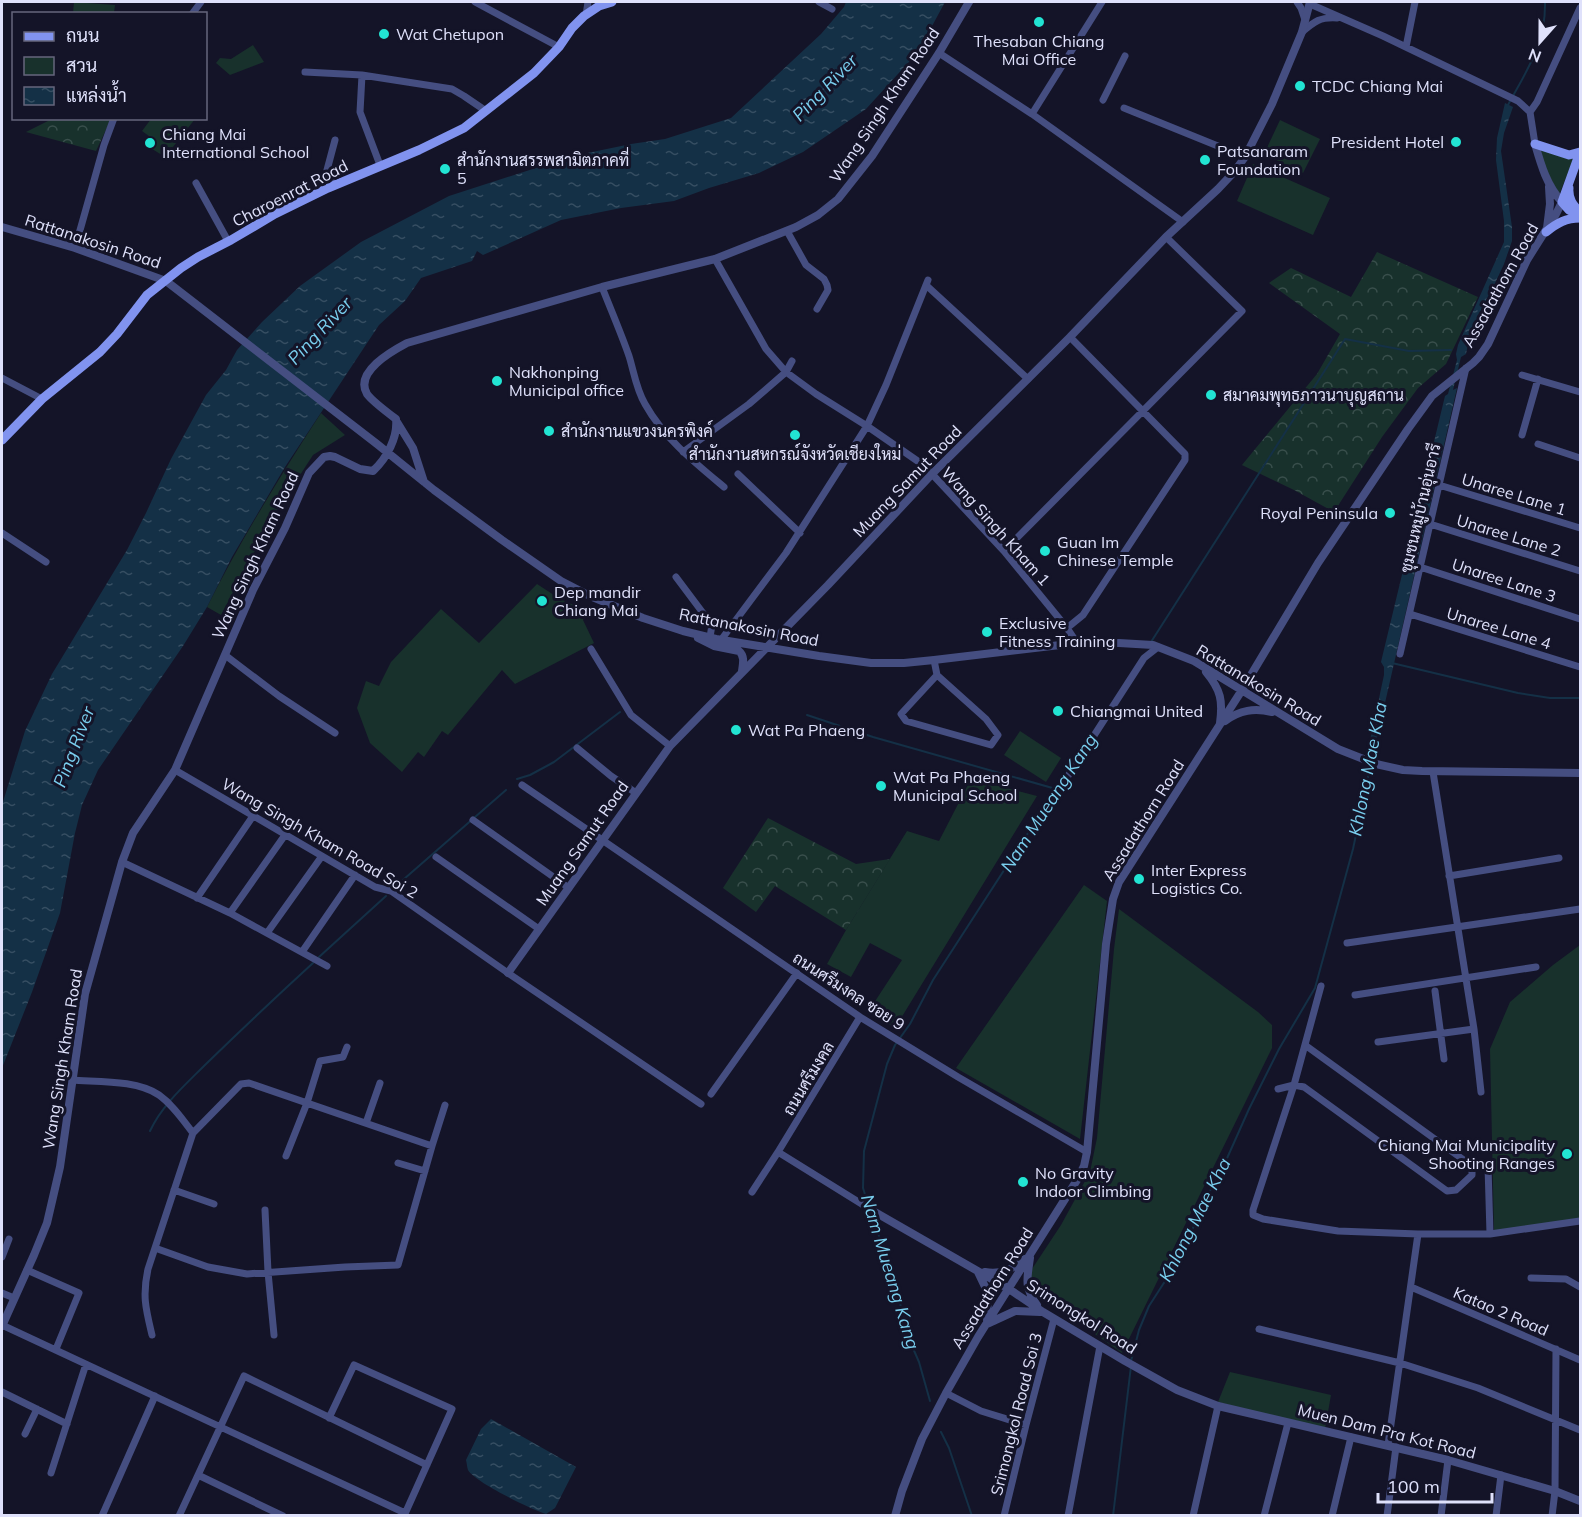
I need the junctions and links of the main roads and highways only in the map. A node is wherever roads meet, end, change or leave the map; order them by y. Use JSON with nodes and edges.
{"nodes":[{"id":1,"x":612,"y":2,"type":"edge"},
{"id":2,"x":1535,"y":144,"type":"road end"},
{"id":3,"x":1580,"y":152,"type":"edge"},
{"id":4,"x":1569,"y":182,"type":"junction"},
{"id":5,"x":1581,"y":215,"type":"edge"},
{"id":6,"x":1546,"y":232,"type":"road end"},
{"id":7,"x":2,"y":440,"type":"edge"}],
"edges":[{"from":1,"to":7,"type":"main road","name":"Charoenrat Road"},
{"from":2,"to":3,"type":"main road"},
{"from":3,"to":4,"type":"main road"},
{"from":4,"to":5,"type":"main road"},
{"from":4,"to":5,"type":"main road"},
{"from":5,"to":6,"type":"main road"}]}
